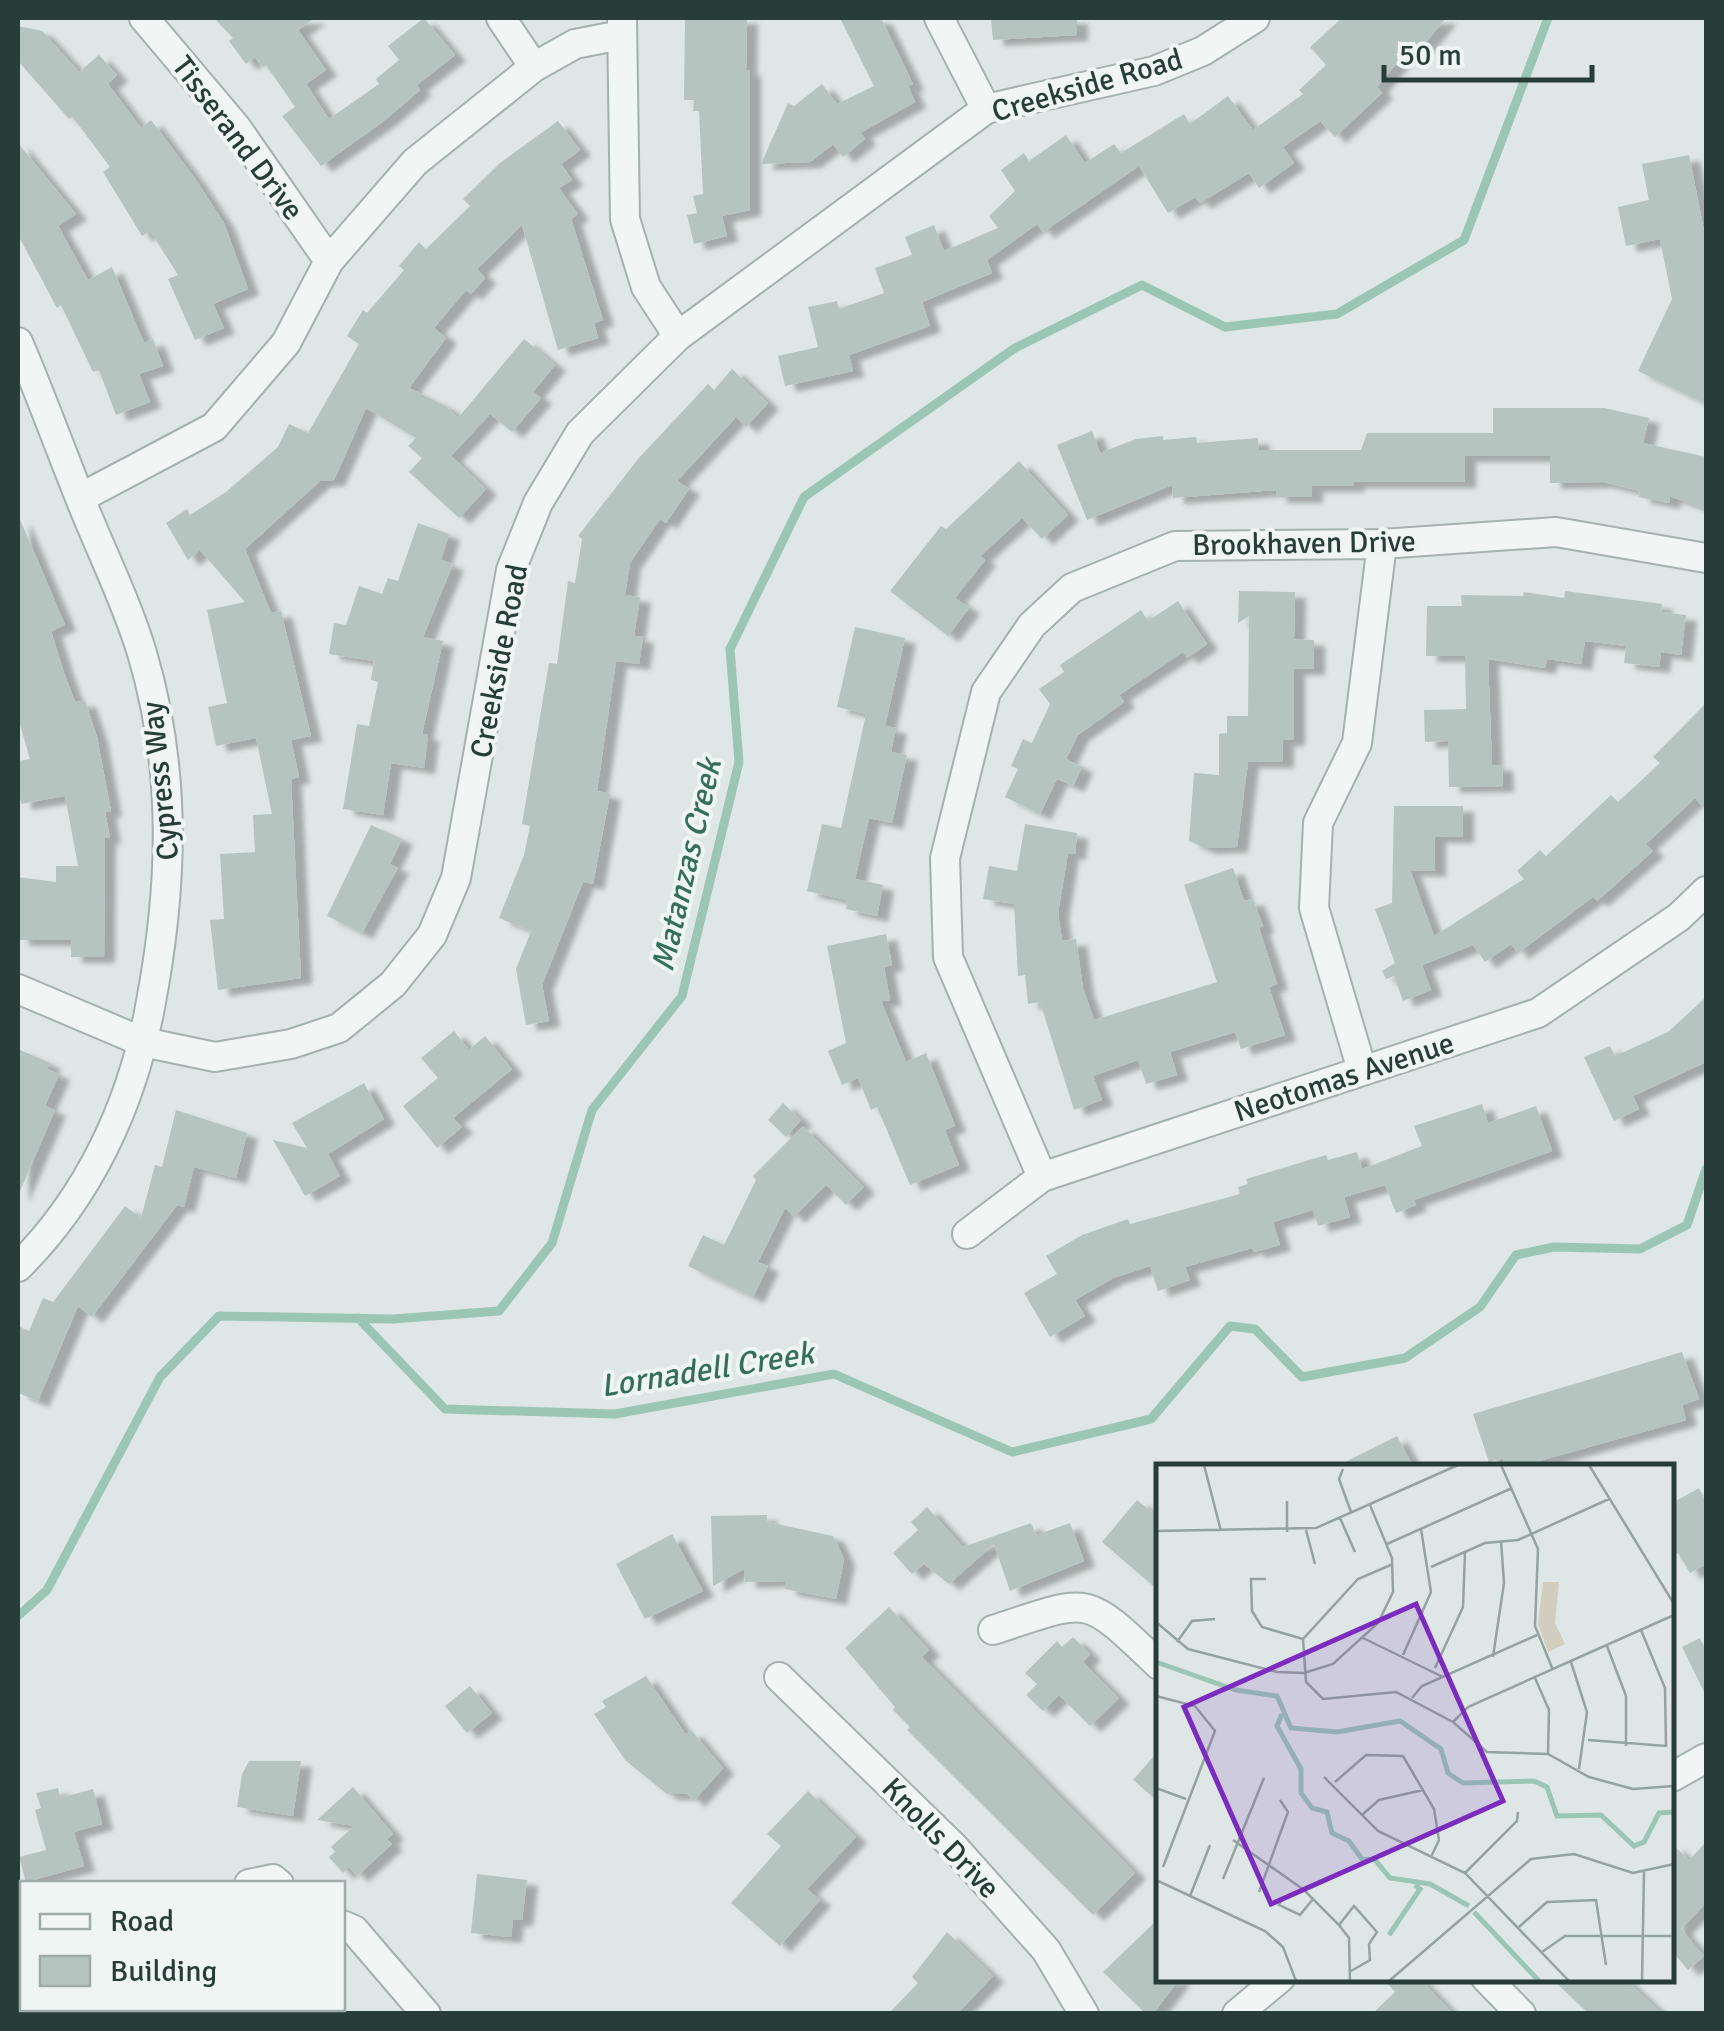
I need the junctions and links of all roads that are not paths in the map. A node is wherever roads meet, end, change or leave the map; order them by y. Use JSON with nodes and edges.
{"nodes":[{"id":1,"x":144,"y":18,"type":"edge"},
{"id":2,"x":502,"y":18,"type":"edge"},
{"id":3,"x":940,"y":18,"type":"edge"},
{"id":4,"x":1255,"y":18,"type":"edge"},
{"id":5,"x":621,"y":26,"type":"edge"},
{"id":6,"x":534,"y":67,"type":"junction"},
{"id":7,"x":986,"y":109,"type":"junction"},
{"id":8,"x":329,"y":260,"type":"junction"},
{"id":9,"x":678,"y":336,"type":"junction"},
{"id":10,"x":18,"y":342,"type":"edge"},
{"id":11,"x":80,"y":498,"type":"junction"},
{"id":12,"x":1382,"y":544,"type":"junction"},
{"id":13,"x":1706,"y":558,"type":"edge"},
{"id":14,"x":1706,"y":891,"type":"edge"},
{"id":15,"x":18,"y":988,"type":"edge"},
{"id":16,"x":144,"y":1042,"type":"junction"},
{"id":17,"x":1362,"y":1070,"type":"junction"},
{"id":18,"x":1042,"y":1177,"type":"junction"},
{"id":19,"x":967,"y":1234,"type":"dead end"},
{"id":20,"x":18,"y":1267,"type":"edge"},
{"id":21,"x":992,"y":1630,"type":"dead end"},
{"id":22,"x":1156,"y":1662,"type":"edge"},
{"id":23,"x":779,"y":1678,"type":"dead end"},
{"id":24,"x":1706,"y":1758,"type":"edge"},
{"id":25,"x":1674,"y":1776,"type":"edge"},
{"id":26,"x":345,"y":1926,"type":"edge"},
{"id":27,"x":1276,"y":1981,"type":"edge"},
{"id":28,"x":1489,"y":1981,"type":"edge"},
{"id":29,"x":426,"y":2014,"type":"edge"},
{"id":30,"x":1084,"y":2014,"type":"edge"},
{"id":31,"x":1237,"y":2014,"type":"edge"},
{"id":32,"x":1521,"y":2014,"type":"edge"}],
"edges":[{"from":1,"to":8,"type":"street","name":"Tisserand Drive"},
{"from":2,"to":6,"type":"street"},
{"from":3,"to":7,"type":"street"},
{"from":4,"to":7,"type":"street","name":"Creekside Road"},
{"from":5,"to":6,"type":"street"},
{"from":5,"to":9,"type":"street"},
{"from":6,"to":8,"type":"street"},
{"from":7,"to":9,"type":"street","name":"Creekside Road"},
{"from":8,"to":11,"type":"street"},
{"from":9,"to":16,"type":"street","name":"Creekside Road"},
{"from":10,"to":11,"type":"street","name":"Cypress Way"},
{"from":11,"to":16,"type":"street","name":"Cypress Way"},
{"from":12,"to":13,"type":"street","name":"Brookhaven Drive"},
{"from":12,"to":17,"type":"street"},
{"from":12,"to":18,"type":"street","name":"Brookhaven Drive"},
{"from":14,"to":17,"type":"street","name":"Neotomas Avenue"},
{"from":15,"to":16,"type":"street","name":"Creekside Road"},
{"from":16,"to":20,"type":"street","name":"Cypress Way"},
{"from":17,"to":18,"type":"street","name":"Neotomas Avenue"},
{"from":18,"to":19,"type":"street","name":"Neotomas Avenue"},
{"from":21,"to":22,"type":"street"},
{"from":23,"to":30,"type":"street","name":"Knolls Drive"},
{"from":24,"to":25,"type":"street"},
{"from":26,"to":29,"type":"street"},
{"from":27,"to":31,"type":"street"},
{"from":28,"to":32,"type":"street"}]}
